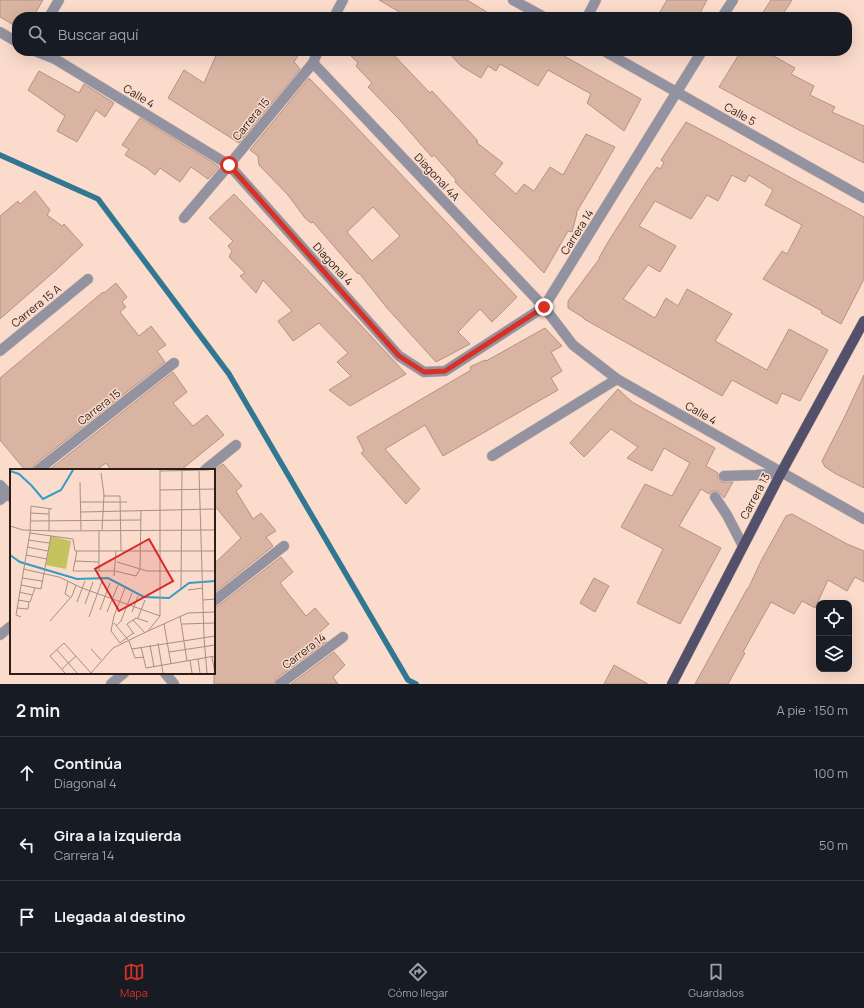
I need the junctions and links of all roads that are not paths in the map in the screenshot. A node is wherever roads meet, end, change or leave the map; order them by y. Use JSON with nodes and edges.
{"nodes":[{"id":1,"x":60,"y":0,"type":"edge"},
{"id":2,"x":343,"y":0,"type":"edge"},
{"id":3,"x":513,"y":0,"type":"edge"},
{"id":4,"x":596,"y":0,"type":"edge"},
{"id":5,"x":732,"y":0,"type":"edge"},
{"id":6,"x":52,"y":12,"type":"edge"},
{"id":7,"x":337,"y":12,"type":"edge"},
{"id":8,"x":535,"y":12,"type":"edge"},
{"id":9,"x":590,"y":12,"type":"edge"},
{"id":10,"x":725,"y":12,"type":"edge"},
{"id":11,"x":0,"y":32,"type":"edge"},
{"id":12,"x":12,"y":39,"type":"edge"},
{"id":13,"x":48,"y":56,"type":"edge"},
{"id":14,"x":316,"y":56,"type":"edge"},
{"id":15,"x":613,"y":56,"type":"edge"},
{"id":16,"x":699,"y":56,"type":"edge"},
{"id":17,"x":313,"y":63,"type":"junction"},
{"id":18,"x":677,"y":93,"type":"junction"},
{"id":19,"x":229,"y":165,"type":"junction"},
{"id":20,"x":864,"y":198,"type":"edge"},
{"id":21,"x":184,"y":218,"type":"dead end"},
{"id":22,"x":88,"y":279,"type":"dead end"},
{"id":23,"x":544,"y":307,"type":"junction"},
{"id":24,"x":864,"y":321,"type":"edge"},
{"id":25,"x":0,"y":351,"type":"edge"},
{"id":26,"x":174,"y":363,"type":"dead end"},
{"id":27,"x":424,"y":372,"type":"joint"},
{"id":28,"x":616,"y":379,"type":"junction"},
{"id":29,"x":236,"y":445,"type":"dead end"},
{"id":30,"x":492,"y":456,"type":"dead end"},
{"id":31,"x":39,"y":469,"type":"edge"},
{"id":32,"x":206,"y":469,"type":"edge"},
{"id":33,"x":781,"y":473,"type":"junction"},
{"id":34,"x":724,"y":476,"type":"dead end"},
{"id":35,"x":0,"y":485,"type":"edge"},
{"id":36,"x":7,"y":496,"type":"edge"},
{"id":37,"x":715,"y":497,"type":"dead end"},
{"id":38,"x":864,"y":519,"type":"edge"},
{"id":39,"x":284,"y":546,"type":"dead end"},
{"id":40,"x":743,"y":546,"type":"junction"},
{"id":41,"x":215,"y":600,"type":"edge"},
{"id":42,"x":10,"y":627,"type":"edge"},
{"id":43,"x":0,"y":635,"type":"edge"},
{"id":44,"x":343,"y":637,"type":"dead end"},
{"id":45,"x":123,"y":674,"type":"edge"},
{"id":46,"x":166,"y":674,"type":"edge"},
{"id":47,"x":111,"y":684,"type":"edge"},
{"id":48,"x":174,"y":684,"type":"edge"},
{"id":49,"x":280,"y":684,"type":"edge"},
{"id":50,"x":672,"y":684,"type":"edge"}],
"edges":[{"from":1,"to":6,"type":"street"},
{"from":2,"to":7,"type":"street"},
{"from":3,"to":8,"type":"street"},
{"from":4,"to":9,"type":"street"},
{"from":5,"to":10,"type":"street"},
{"from":11,"to":12,"type":"street"},
{"from":13,"to":19,"type":"street","name":"Calle 4"},
{"from":14,"to":17,"type":"street","name":"Carrera 15"},
{"from":15,"to":18,"type":"street","name":"Calle 5"},
{"from":16,"to":18,"type":"street","name":"Carrera 14"},
{"from":17,"to":19,"type":"street","name":"Carrera 15"},
{"from":17,"to":23,"type":"street","name":"Diagonal 4A"},
{"from":18,"to":20,"type":"street","name":"Calle 5"},
{"from":18,"to":23,"type":"street","name":"Carrera 14"},
{"from":19,"to":21,"type":"street","name":"Carrera 15"},
{"from":19,"to":27,"type":"street","name":"Diagonal 4"},
{"from":22,"to":25,"type":"street","name":"Carrera 15 A"},
{"from":23,"to":27,"type":"street","name":"Carrera 14"},
{"from":23,"to":28,"type":"street","name":"Calle 4"},
{"from":24,"to":33,"type":"main road","name":"Carrera 13"},
{"from":26,"to":31,"type":"street","name":"Carrera 15"},
{"from":28,"to":30,"type":"street"},
{"from":28,"to":33,"type":"street","name":"Calle 4"},
{"from":29,"to":32,"type":"street"},
{"from":33,"to":34,"type":"street"},
{"from":33,"to":38,"type":"street","name":"Calle 4"},
{"from":33,"to":40,"type":"main road","name":"Carrera 13"},
{"from":35,"to":36,"type":"street"},
{"from":37,"to":40,"type":"street"},
{"from":39,"to":41,"type":"street"},
{"from":40,"to":50,"type":"main road","name":"Carrera 13"},
{"from":42,"to":43,"type":"street"},
{"from":44,"to":49,"type":"street","name":"Carrera 14"},
{"from":45,"to":47,"type":"street"},
{"from":46,"to":48,"type":"street"}]}
